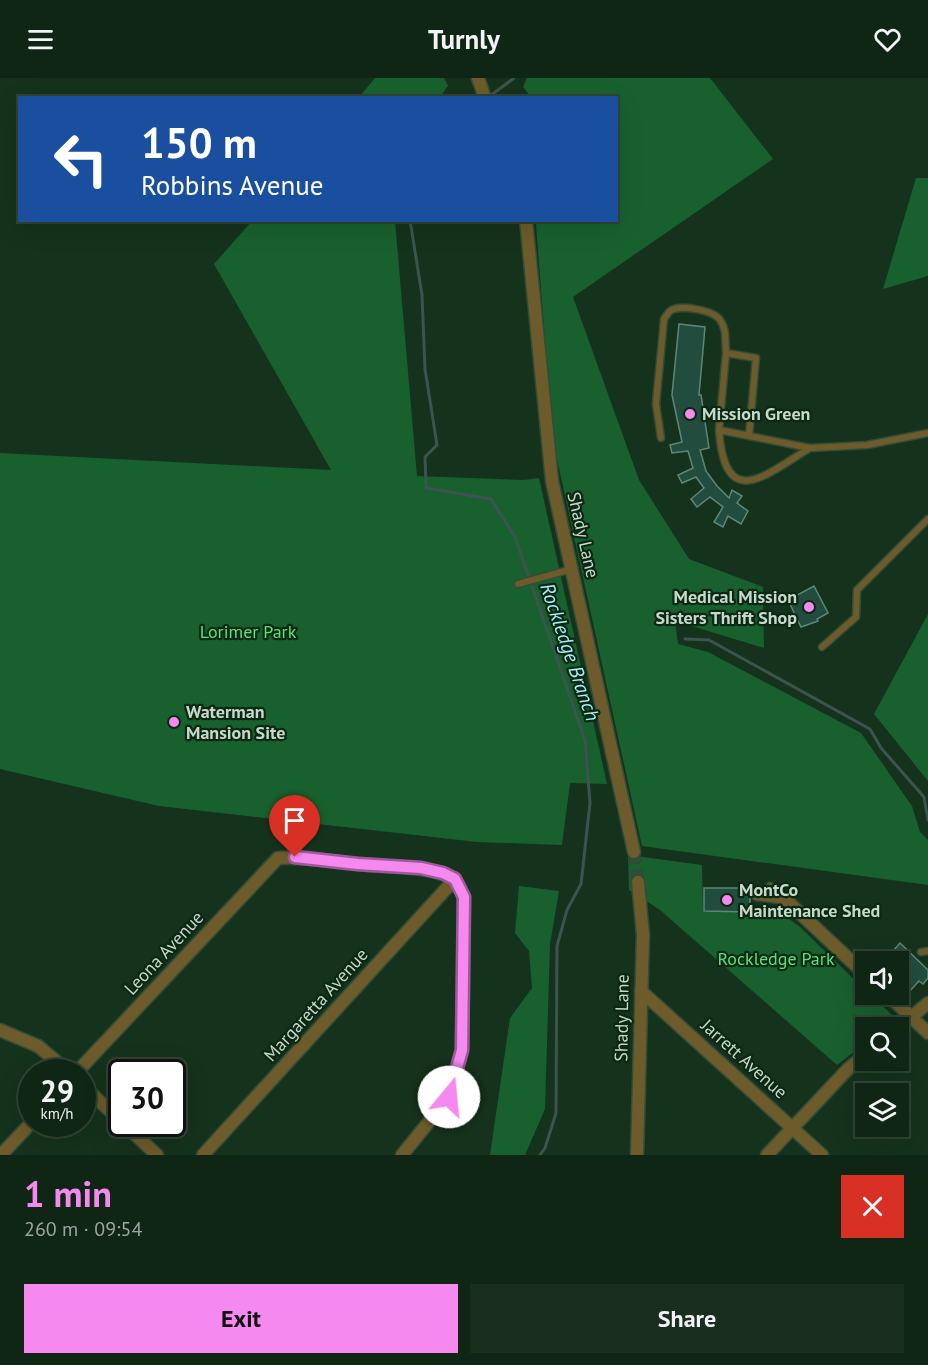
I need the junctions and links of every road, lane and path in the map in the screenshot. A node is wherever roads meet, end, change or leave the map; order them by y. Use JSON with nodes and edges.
{"nodes":[{"id":1,"x":478,"y":78,"type":"edge"},
{"id":2,"x":484,"y":96,"type":"edge"},
{"id":3,"x":526,"y":222,"type":"edge"},
{"id":4,"x":726,"y":353,"type":"junction"},
{"id":5,"x":719,"y":430,"type":"junction"},
{"id":6,"x":928,"y":433,"type":"edge"},
{"id":7,"x":749,"y":436,"type":"junction"},
{"id":8,"x":661,"y":438,"type":"dead end"},
{"id":9,"x":810,"y":448,"type":"junction"},
{"id":10,"x":928,"y":519,"type":"edge"},
{"id":11,"x":572,"y":569,"type":"junction"},
{"id":12,"x":518,"y":584,"type":"dead end"},
{"id":13,"x":822,"y":647,"type":"dead end"},
{"id":14,"x":634,"y":852,"type":"tunnel mouth"},
{"id":15,"x":455,"y":879,"type":"junction"},
{"id":16,"x":638,"y":882,"type":"tunnel mouth"},
{"id":17,"x":770,"y":886,"type":"dead end"},
{"id":18,"x":756,"y":897,"type":"dead end"},
{"id":19,"x":771,"y":899,"type":"junction"},
{"id":20,"x":787,"y":901,"type":"joint"},
{"id":21,"x":855,"y":965,"type":"edge"},
{"id":22,"x":641,"y":991,"type":"junction"},
{"id":23,"x":928,"y":1003,"type":"edge"},
{"id":24,"x":898,"y":1005,"type":"edge"},
{"id":25,"x":910,"y":1017,"type":"junction"},
{"id":26,"x":0,"y":1030,"type":"edge"},
{"id":27,"x":928,"y":1033,"type":"edge"},
{"id":28,"x":54,"y":1059,"type":"edge"},
{"id":29,"x":88,"y":1059,"type":"edge"},
{"id":30,"x":855,"y":1063,"type":"edge"},
{"id":31,"x":96,"y":1098,"type":"edge"},
{"id":32,"x":108,"y":1110,"type":"edge"},
{"id":33,"x":792,"y":1127,"type":"junction"},
{"id":34,"x":18,"y":1137,"type":"edge"},
{"id":35,"x":137,"y":1137,"type":"edge"},
{"id":36,"x":1,"y":1155,"type":"edge"},
{"id":37,"x":157,"y":1155,"type":"edge"},
{"id":38,"x":203,"y":1155,"type":"edge"},
{"id":39,"x":402,"y":1155,"type":"edge"},
{"id":40,"x":637,"y":1155,"type":"edge"},
{"id":41,"x":767,"y":1155,"type":"edge"},
{"id":42,"x":822,"y":1155,"type":"edge"}],
"edges":[{"from":1,"to":2,"type":"street"},
{"from":3,"to":11,"type":"street","name":"Shady Lane"},
{"from":4,"to":5,"type":"lane"},
{"from":4,"to":7,"type":"lane"},
{"from":4,"to":8,"type":"lane"},
{"from":5,"to":7,"type":"lane"},
{"from":5,"to":9,"type":"lane"},
{"from":6,"to":9,"type":"lane"},
{"from":7,"to":9,"type":"lane"},
{"from":10,"to":13,"type":"lane"},
{"from":11,"to":12,"type":"lane"},
{"from":11,"to":14,"type":"street","name":"Shady Lane"},
{"from":15,"to":29,"type":"street","name":"Leona Avenue"},
{"from":15,"to":38,"type":"street","name":"Margaretta Avenue"},
{"from":15,"to":39,"type":"street"},
{"from":16,"to":22,"type":"street","name":"Shady Lane"},
{"from":17,"to":19,"type":"lane"},
{"from":18,"to":19,"type":"lane"},
{"from":19,"to":20,"type":"lane"},
{"from":20,"to":21,"type":"street"},
{"from":22,"to":33,"type":"street","name":"Jarrett Avenue"},
{"from":22,"to":40,"type":"street","name":"Shady Lane"},
{"from":23,"to":25,"type":"street"},
{"from":24,"to":25,"type":"street"},
{"from":25,"to":27,"type":"street"},
{"from":26,"to":28,"type":"street"},
{"from":30,"to":33,"type":"street"},
{"from":31,"to":32,"type":"street"},
{"from":33,"to":41,"type":"street"},
{"from":33,"to":42,"type":"street","name":"Jarrett Avenue"},
{"from":34,"to":36,"type":"street"},
{"from":35,"to":37,"type":"street"}]}
